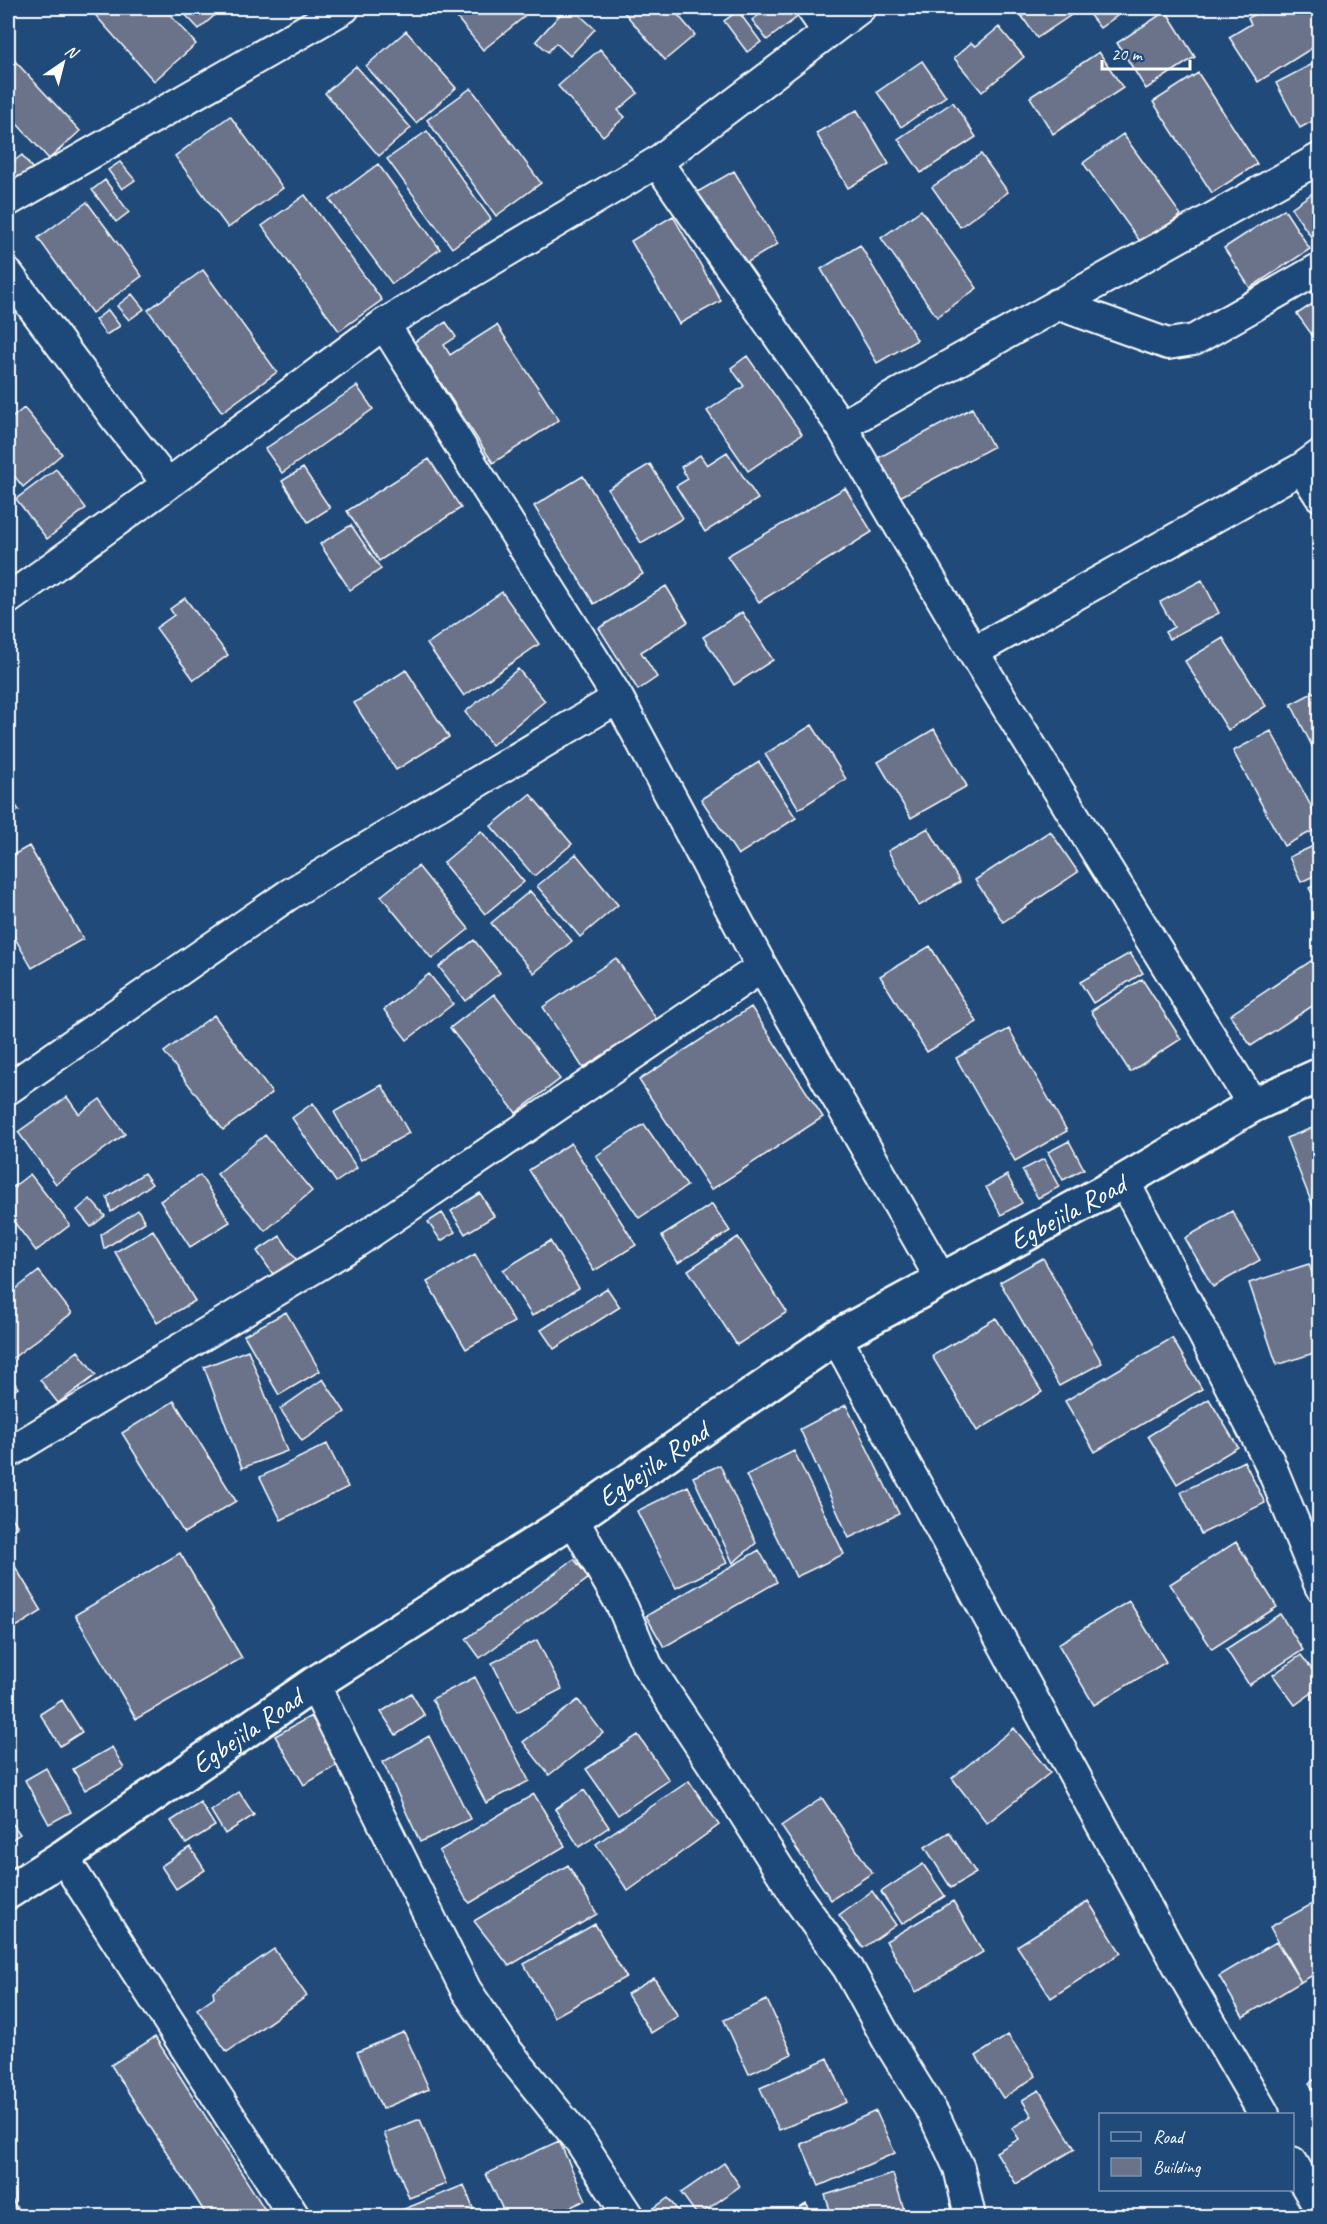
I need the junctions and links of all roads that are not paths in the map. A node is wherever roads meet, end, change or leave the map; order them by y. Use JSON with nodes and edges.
{"nodes":[{"id":1,"x":344,"y":8,"type":"edge"},
{"id":2,"x":811,"y":8,"type":"edge"},
{"id":3,"x":860,"y":8,"type":"edge"},
{"id":4,"x":828,"y":32,"type":"junction"},
{"id":5,"x":1320,"y":159,"type":"edge"},
{"id":6,"x":657,"y":162,"type":"junction"},
{"id":7,"x":8,"y":201,"type":"edge"},
{"id":8,"x":1320,"y":268,"type":"edge"},
{"id":9,"x":8,"y":274,"type":"edge"},
{"id":10,"x":1058,"y":304,"type":"junction"},
{"id":11,"x":384,"y":324,"type":"junction"},
{"id":12,"x":841,"y":426,"type":"junction"},
{"id":13,"x":1311,"y":462,"type":"edge"},
{"id":14,"x":168,"y":484,"type":"junction"},
{"id":15,"x":1320,"y":496,"type":"edge"},
{"id":16,"x":8,"y":599,"type":"edge"},
{"id":17,"x":973,"y":652,"type":"junction"},
{"id":18,"x":618,"y":698,"type":"junction"},
{"id":19,"x":762,"y":967,"type":"junction"},
{"id":20,"x":1320,"y":1075,"type":"edge"},
{"id":21,"x":8,"y":1089,"type":"edge"},
{"id":22,"x":1253,"y":1105,"type":"junction"},
{"id":23,"x":1124,"y":1180,"type":"junction"},
{"id":24,"x":941,"y":1279,"type":"junction"},
{"id":25,"x":836,"y":1337,"type":"junction"},
{"id":26,"x":8,"y":1453,"type":"edge"},
{"id":27,"x":573,"y":1519,"type":"junction"},
{"id":28,"x":1320,"y":1586,"type":"edge"},
{"id":29,"x":314,"y":1684,"type":"junction"},
{"id":30,"x":63,"y":1857,"type":"junction"},
{"id":31,"x":8,"y":1892,"type":"edge"},
{"id":32,"x":1263,"y":2113,"type":"edge"},
{"id":33,"x":1294,"y":2165,"type":"edge"},
{"id":34,"x":1320,"y":2209,"type":"edge"},
{"id":35,"x":294,"y":2217,"type":"edge"},
{"id":36,"x":629,"y":2217,"type":"edge"},
{"id":37,"x":970,"y":2217,"type":"edge"}],
"edges":[{"from":1,"to":7,"type":"street"},
{"from":2,"to":4,"type":"street"},
{"from":3,"to":4,"type":"street"},
{"from":4,"to":6,"type":"street"},
{"from":5,"to":10,"type":"street"},
{"from":6,"to":11,"type":"street"},
{"from":6,"to":12,"type":"street"},
{"from":8,"to":10,"type":"street"},
{"from":9,"to":14,"type":"street"},
{"from":10,"to":12,"type":"street"},
{"from":11,"to":14,"type":"street"},
{"from":11,"to":18,"type":"street"},
{"from":12,"to":17,"type":"street"},
{"from":13,"to":15,"type":"street"},
{"from":13,"to":17,"type":"street"},
{"from":14,"to":16,"type":"street"},
{"from":17,"to":22,"type":"street"},
{"from":18,"to":19,"type":"street"},
{"from":18,"to":21,"type":"street"},
{"from":19,"to":24,"type":"street"},
{"from":19,"to":26,"type":"street"},
{"from":20,"to":22,"type":"street","name":"Egbejila Road"},
{"from":22,"to":23,"type":"street","name":"Egbejila Road"},
{"from":23,"to":24,"type":"street","name":"Egbejila Road"},
{"from":23,"to":28,"type":"street"},
{"from":24,"to":25,"type":"street","name":"Egbejila Road"},
{"from":25,"to":27,"type":"street","name":"Egbejila Road"},
{"from":25,"to":32,"type":"street"},
{"from":27,"to":29,"type":"street","name":"Egbejila Road"},
{"from":27,"to":37,"type":"street"},
{"from":29,"to":30,"type":"street","name":"Egbejila Road"},
{"from":29,"to":36,"type":"street"},
{"from":30,"to":31,"type":"street","name":"Egbejila Road"},
{"from":30,"to":35,"type":"street"},
{"from":33,"to":34,"type":"street"}]}
